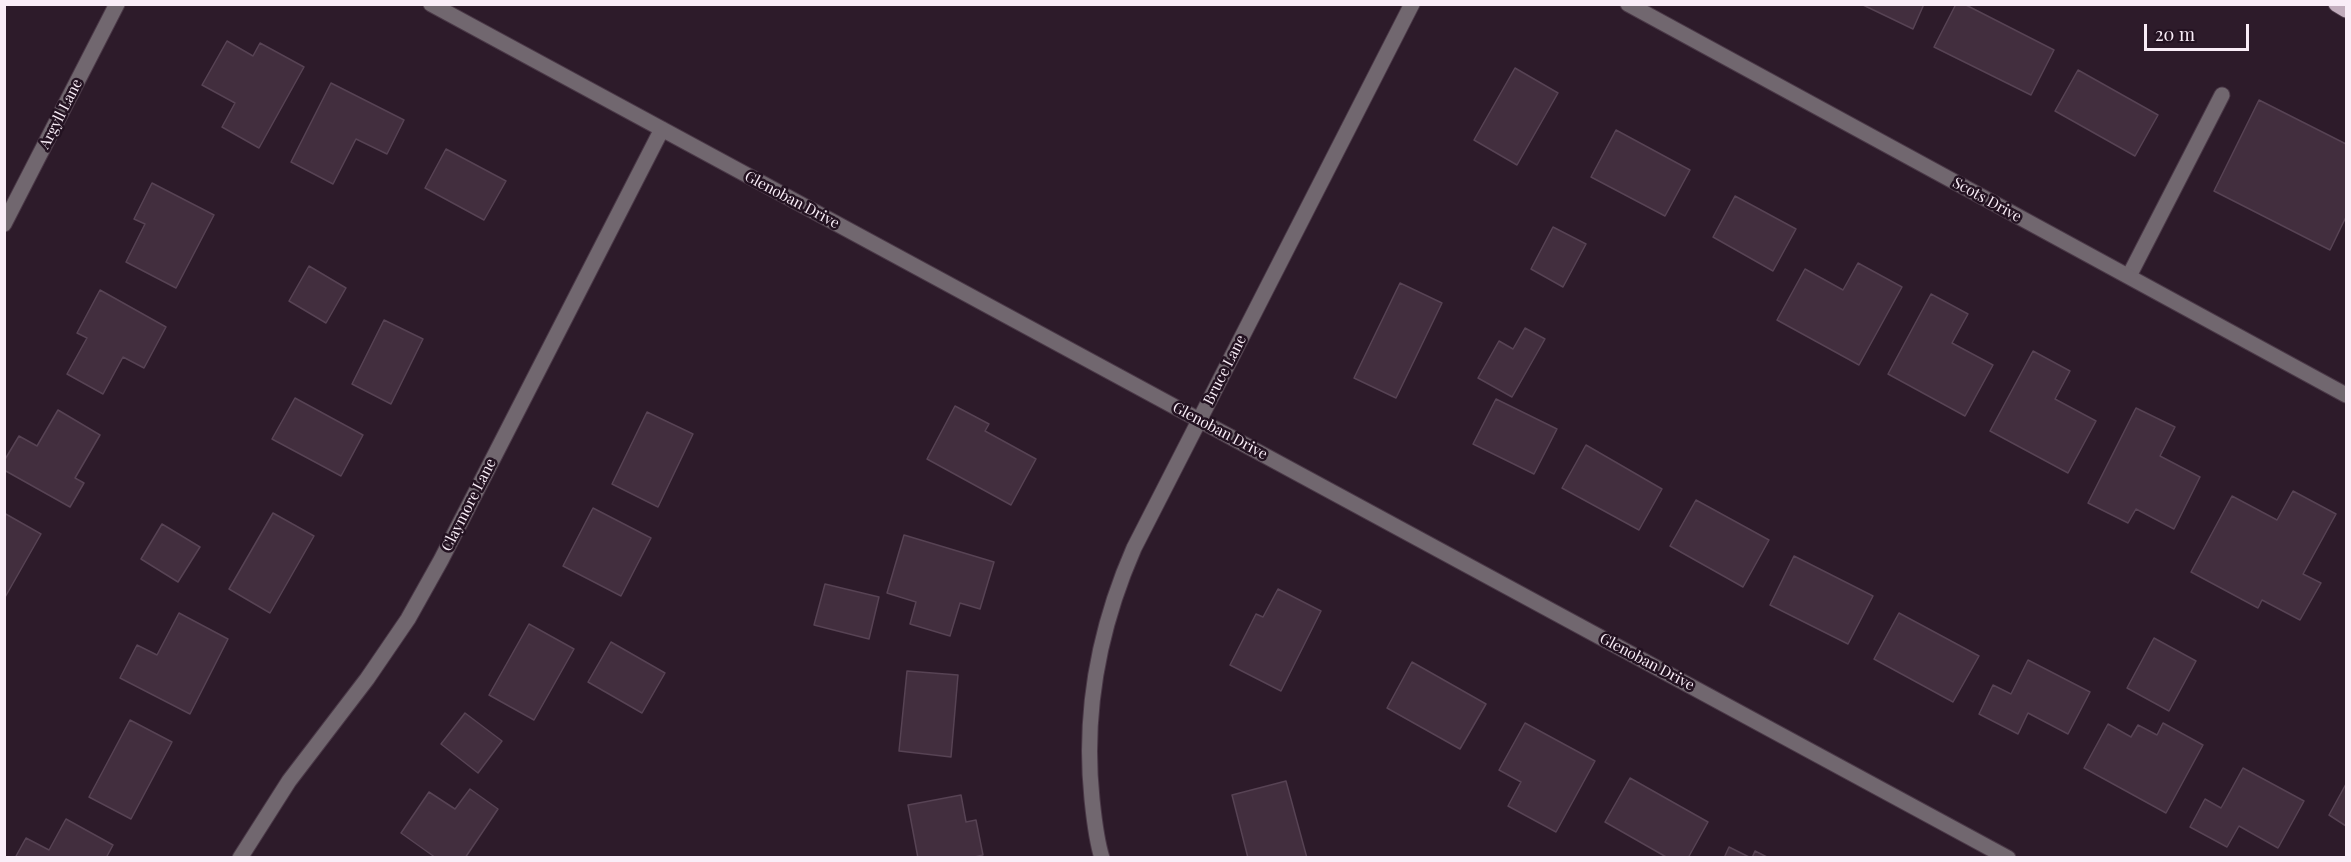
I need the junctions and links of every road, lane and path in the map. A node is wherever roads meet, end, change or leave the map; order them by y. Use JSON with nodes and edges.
{"nodes":[{"id":1,"x":117,"y":4,"type":"edge"},
{"id":2,"x":432,"y":4,"type":"edge"},
{"id":3,"x":1412,"y":4,"type":"edge"},
{"id":4,"x":1628,"y":4,"type":"edge"},
{"id":5,"x":2336,"y":4,"type":"edge"},
{"id":6,"x":2346,"y":10,"type":"edge"},
{"id":7,"x":2222,"y":95,"type":"dead end"},
{"id":8,"x":662,"y":129,"type":"junction"},
{"id":9,"x":4,"y":224,"type":"edge"},
{"id":10,"x":2129,"y":276,"type":"junction"},
{"id":11,"x":2346,"y":395,"type":"edge"},
{"id":12,"x":1200,"y":420,"type":"junction"},
{"id":13,"x":240,"y":858,"type":"edge"},
{"id":14,"x":1102,"y":858,"type":"edge"},
{"id":15,"x":2008,"y":858,"type":"edge"}],
"edges":[{"from":1,"to":9,"type":"street","name":"Argyll Lane"},
{"from":2,"to":8,"type":"street","name":"Glenoban Drive"},
{"from":3,"to":12,"type":"street","name":"Bruce Lane"},
{"from":4,"to":10,"type":"street","name":"Scots Drive"},
{"from":5,"to":6,"type":"main road"},
{"from":7,"to":10,"type":"street"},
{"from":8,"to":12,"type":"street","name":"Glenoban Drive"},
{"from":8,"to":13,"type":"street","name":"Claymore Lane"},
{"from":10,"to":11,"type":"street","name":"Scots Drive"},
{"from":12,"to":14,"type":"street","name":"Bruce Lane"},
{"from":12,"to":15,"type":"street","name":"Glenoban Drive"}]}
